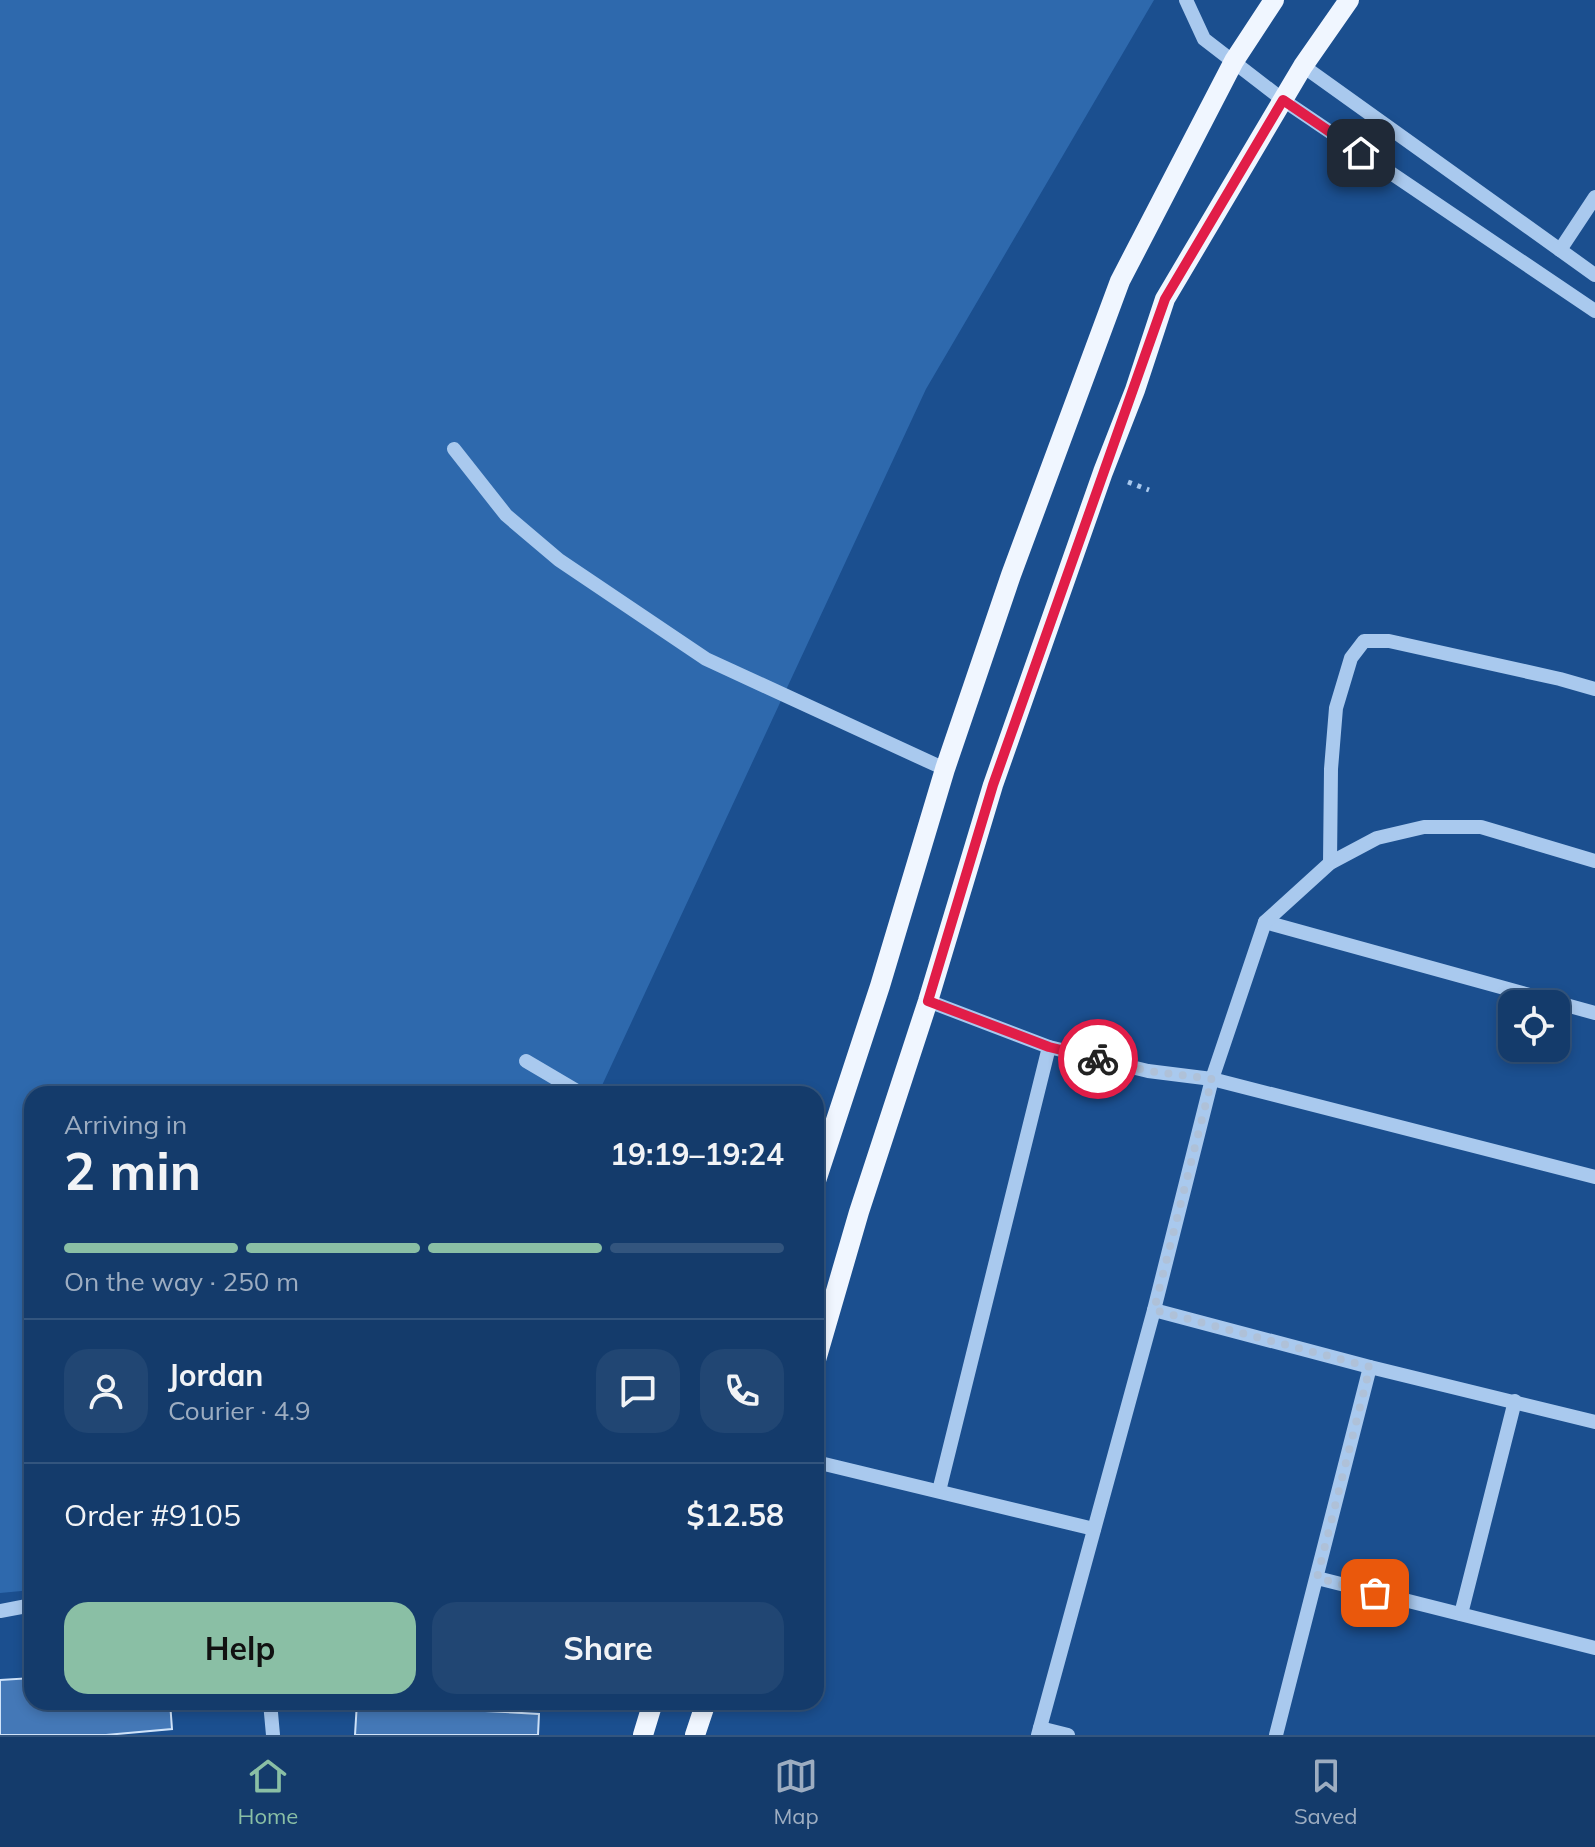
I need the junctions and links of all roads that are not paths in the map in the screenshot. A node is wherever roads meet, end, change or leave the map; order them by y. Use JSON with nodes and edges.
{"nodes":[{"id":1,"x":1186,"y":0,"type":"edge"},
{"id":2,"x":1274,"y":0,"type":"edge"},
{"id":3,"x":1349,"y":0,"type":"edge"},
{"id":4,"x":1234,"y":61,"type":"junction"},
{"id":5,"x":1303,"y":66,"type":"junction"},
{"id":6,"x":1283,"y":100,"type":"junction"},
{"id":7,"x":1595,"y":197,"type":"edge"},
{"id":8,"x":1560,"y":250,"type":"junction"},
{"id":9,"x":1595,"y":275,"type":"edge"},
{"id":10,"x":1595,"y":311,"type":"edge"},
{"id":11,"x":454,"y":449,"type":"dead end"},
{"id":12,"x":1595,"y":689,"type":"edge"},
{"id":13,"x":945,"y":769,"type":"junction"},
{"id":14,"x":1595,"y":861,"type":"edge"},
{"id":15,"x":1330,"y":863,"type":"junction"},
{"id":16,"x":1265,"y":922,"type":"junction"},
{"id":17,"x":928,"y":1001,"type":"junction"},
{"id":18,"x":1595,"y":1013,"type":"edge"},
{"id":19,"x":1049,"y":1047,"type":"junction"},
{"id":20,"x":526,"y":1061,"type":"dead end"},
{"id":21,"x":1212,"y":1079,"type":"junction"},
{"id":22,"x":568,"y":1086,"type":"edge"},
{"id":23,"x":824,"y":1157,"type":"edge"},
{"id":24,"x":1595,"y":1177,"type":"edge"},
{"id":25,"x":1154,"y":1310,"type":"junction"},
{"id":26,"x":824,"y":1332,"type":"edge"},
{"id":27,"x":1370,"y":1367,"type":"junction"},
{"id":28,"x":1515,"y":1401,"type":"junction"},
{"id":29,"x":1595,"y":1422,"type":"edge"},
{"id":30,"x":824,"y":1464,"type":"edge"},
{"id":31,"x":939,"y":1491,"type":"junction"},
{"id":32,"x":1094,"y":1529,"type":"junction"},
{"id":33,"x":1317,"y":1578,"type":"junction"},
{"id":34,"x":24,"y":1606,"type":"edge"},
{"id":35,"x":0,"y":1611,"type":"edge"},
{"id":36,"x":1461,"y":1614,"type":"junction"},
{"id":37,"x":1595,"y":1648,"type":"edge"},
{"id":38,"x":271,"y":1710,"type":"edge"},
{"id":39,"x":651,"y":1710,"type":"edge"},
{"id":40,"x":703,"y":1710,"type":"edge"},
{"id":41,"x":1039,"y":1732,"type":"edge"},
{"id":42,"x":273,"y":1735,"type":"edge"},
{"id":43,"x":643,"y":1735,"type":"edge"},
{"id":44,"x":695,"y":1735,"type":"edge"},
{"id":45,"x":1068,"y":1735,"type":"edge"},
{"id":46,"x":1276,"y":1735,"type":"edge"}],
"edges":[{"from":1,"to":4,"type":"street"},
{"from":2,"to":4,"type":"main road"},
{"from":3,"to":5,"type":"main road"},
{"from":4,"to":6,"type":"street"},
{"from":4,"to":13,"type":"main road"},
{"from":5,"to":6,"type":"main road"},
{"from":5,"to":8,"type":"street"},
{"from":6,"to":10,"type":"street"},
{"from":6,"to":17,"type":"main road"},
{"from":7,"to":8,"type":"street"},
{"from":8,"to":9,"type":"street"},
{"from":11,"to":13,"type":"street"},
{"from":12,"to":15,"type":"street"},
{"from":13,"to":23,"type":"main road"},
{"from":14,"to":15,"type":"street"},
{"from":15,"to":16,"type":"street"},
{"from":16,"to":18,"type":"street"},
{"from":16,"to":21,"type":"street"},
{"from":17,"to":19,"type":"street"},
{"from":17,"to":26,"type":"main road"},
{"from":19,"to":21,"type":"street"},
{"from":19,"to":31,"type":"street"},
{"from":20,"to":22,"type":"street"},
{"from":21,"to":24,"type":"street"},
{"from":21,"to":25,"type":"street"},
{"from":25,"to":27,"type":"street"},
{"from":25,"to":32,"type":"street"},
{"from":27,"to":28,"type":"street"},
{"from":27,"to":33,"type":"street"},
{"from":28,"to":29,"type":"street"},
{"from":28,"to":36,"type":"street"},
{"from":30,"to":31,"type":"street"},
{"from":31,"to":32,"type":"street"},
{"from":32,"to":41,"type":"street"},
{"from":33,"to":36,"type":"street"},
{"from":33,"to":46,"type":"street"},
{"from":34,"to":35,"type":"street"},
{"from":36,"to":37,"type":"street"},
{"from":38,"to":42,"type":"street"},
{"from":39,"to":43,"type":"main road"},
{"from":40,"to":44,"type":"main road"},
{"from":41,"to":45,"type":"street"}]}
